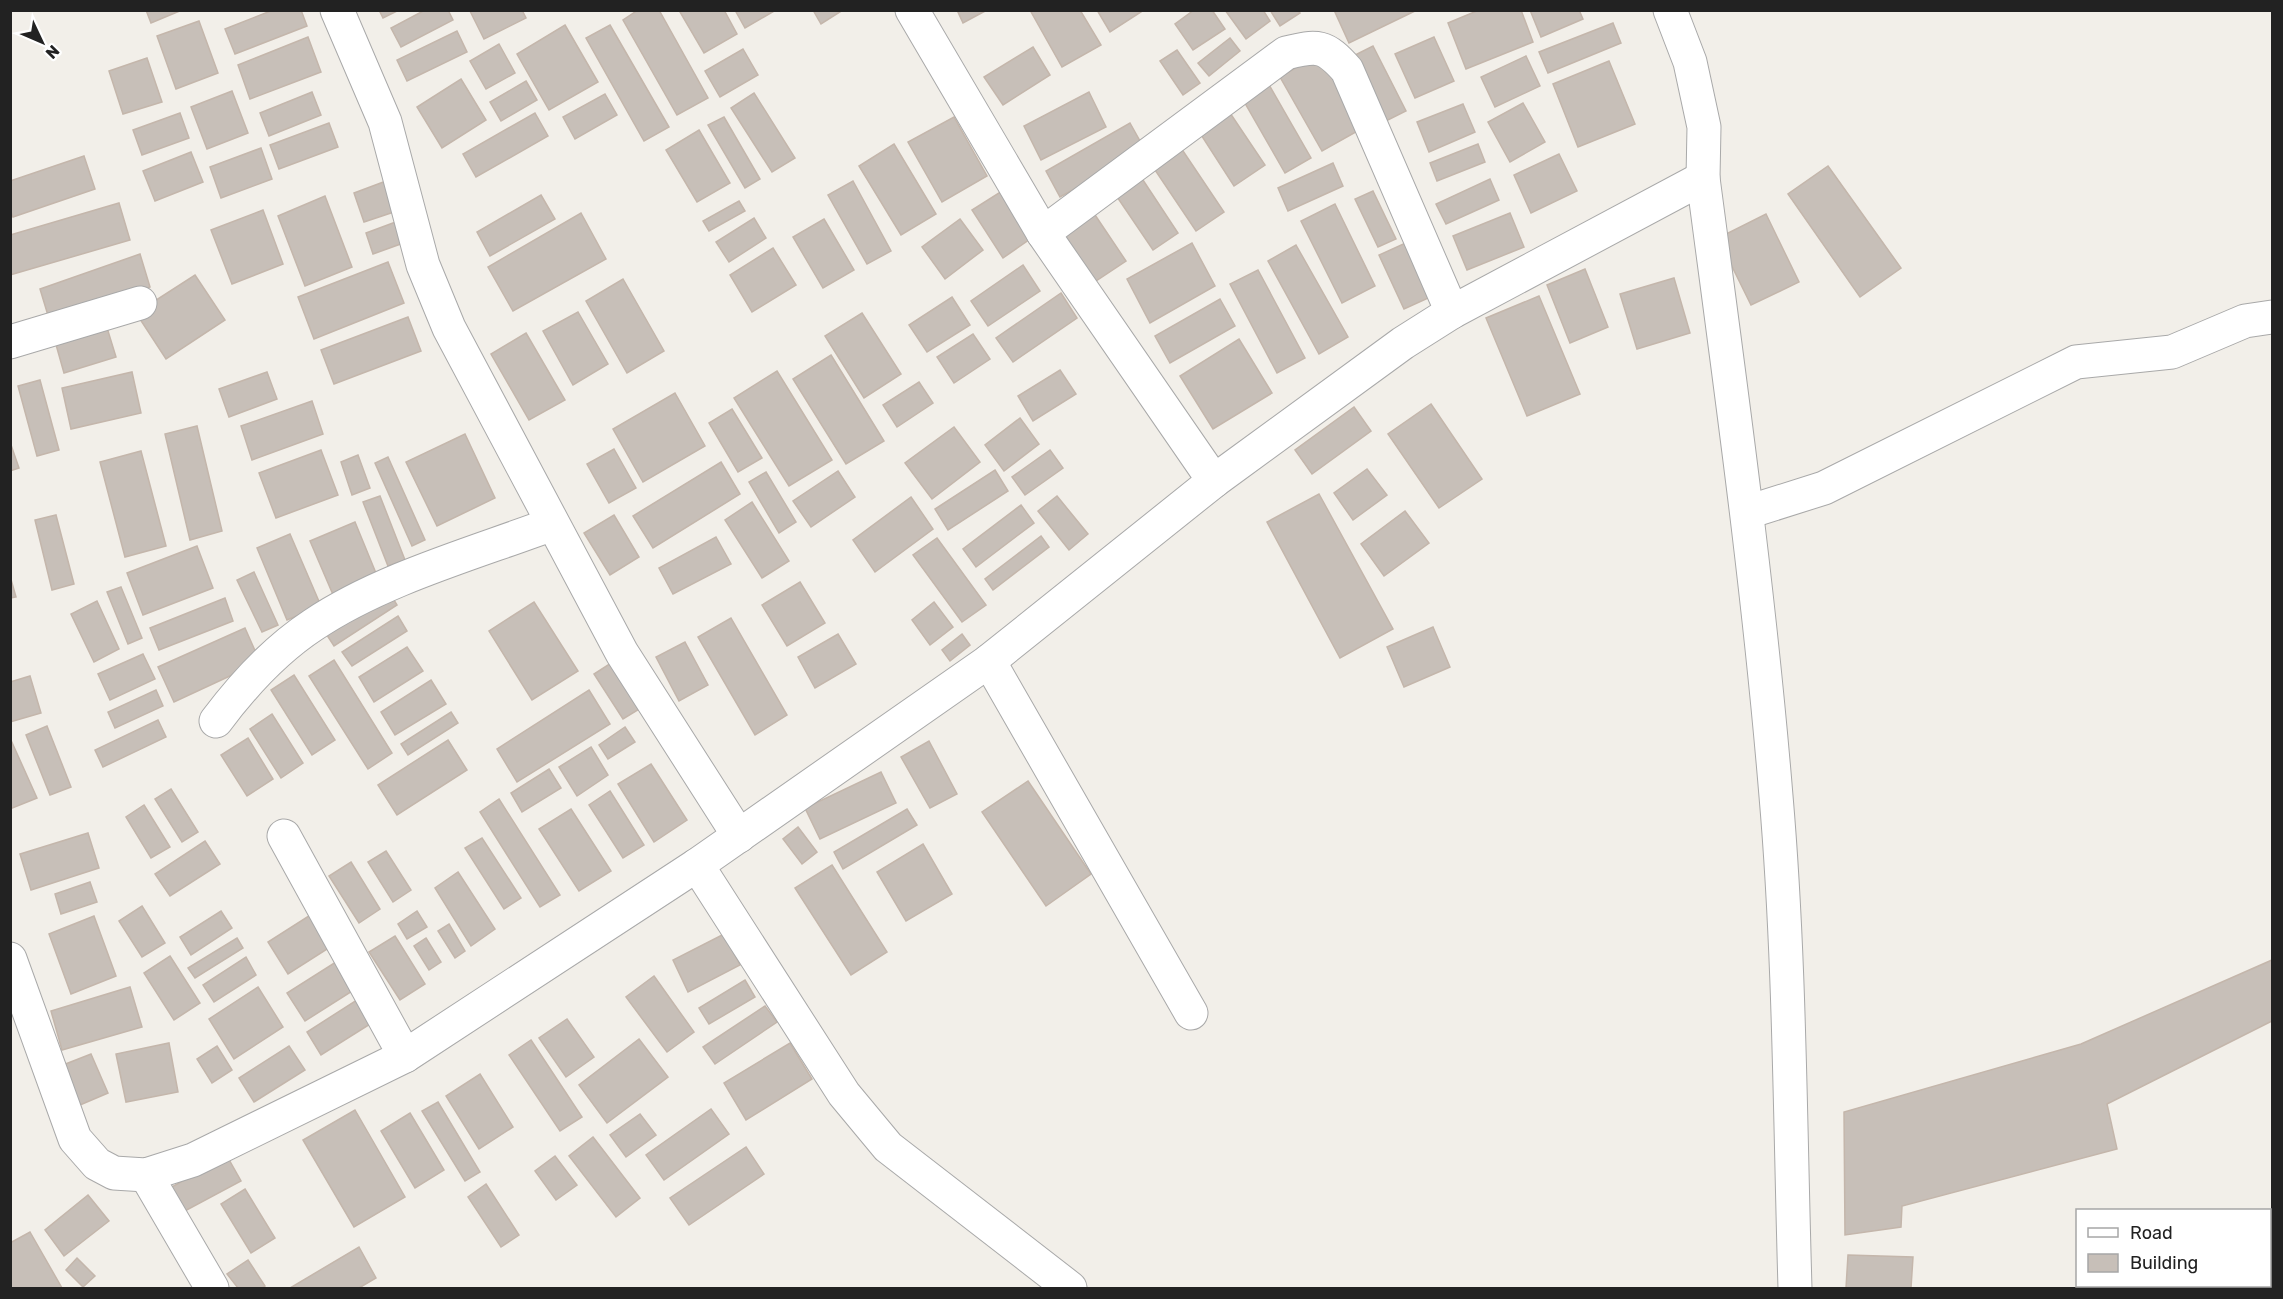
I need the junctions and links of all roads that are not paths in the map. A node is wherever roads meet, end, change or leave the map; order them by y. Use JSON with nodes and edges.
{"nodes":[{"id":1,"x":336,"y":10,"type":"edge"},
{"id":2,"x":912,"y":10,"type":"edge"},
{"id":3,"x":1670,"y":10,"type":"edge"},
{"id":4,"x":1702,"y":178,"type":"junction"},
{"id":5,"x":1043,"y":232,"type":"junction"},
{"id":6,"x":140,"y":303,"type":"dead end"},
{"id":7,"x":1452,"y":312,"type":"junction"},
{"id":8,"x":2272,"y":317,"type":"edge"},
{"id":9,"x":10,"y":342,"type":"edge"},
{"id":10,"x":1214,"y":481,"type":"junction"},
{"id":11,"x":1748,"y":512,"type":"junction"},
{"id":12,"x":552,"y":524,"type":"junction"},
{"id":13,"x":989,"y":661,"type":"junction"},
{"id":14,"x":216,"y":721,"type":"dead end"},
{"id":15,"x":284,"y":836,"type":"dead end"},
{"id":16,"x":739,"y":836,"type":"junction"},
{"id":17,"x":697,"y":865,"type":"junction"},
{"id":18,"x":10,"y":959,"type":"edge"},
{"id":19,"x":1191,"y":1013,"type":"dead end"},
{"id":20,"x":405,"y":1056,"type":"junction"},
{"id":21,"x":146,"y":1175,"type":"junction"},
{"id":22,"x":212,"y":1288,"type":"edge"},
{"id":23,"x":1070,"y":1288,"type":"edge"},
{"id":24,"x":1795,"y":1288,"type":"edge"}],
"edges":[{"from":1,"to":12,"type":"street"},
{"from":2,"to":5,"type":"street"},
{"from":3,"to":4,"type":"street"},
{"from":4,"to":7,"type":"street"},
{"from":4,"to":11,"type":"street"},
{"from":5,"to":7,"type":"street"},
{"from":5,"to":10,"type":"street"},
{"from":6,"to":9,"type":"street"},
{"from":7,"to":10,"type":"street"},
{"from":8,"to":11,"type":"street"},
{"from":10,"to":13,"type":"street"},
{"from":11,"to":24,"type":"street"},
{"from":12,"to":14,"type":"street"},
{"from":12,"to":16,"type":"street"},
{"from":13,"to":16,"type":"street"},
{"from":13,"to":19,"type":"street"},
{"from":15,"to":20,"type":"street"},
{"from":16,"to":17,"type":"street"},
{"from":17,"to":20,"type":"street"},
{"from":17,"to":23,"type":"street"},
{"from":18,"to":21,"type":"street"},
{"from":20,"to":21,"type":"street"},
{"from":21,"to":22,"type":"street"}]}
